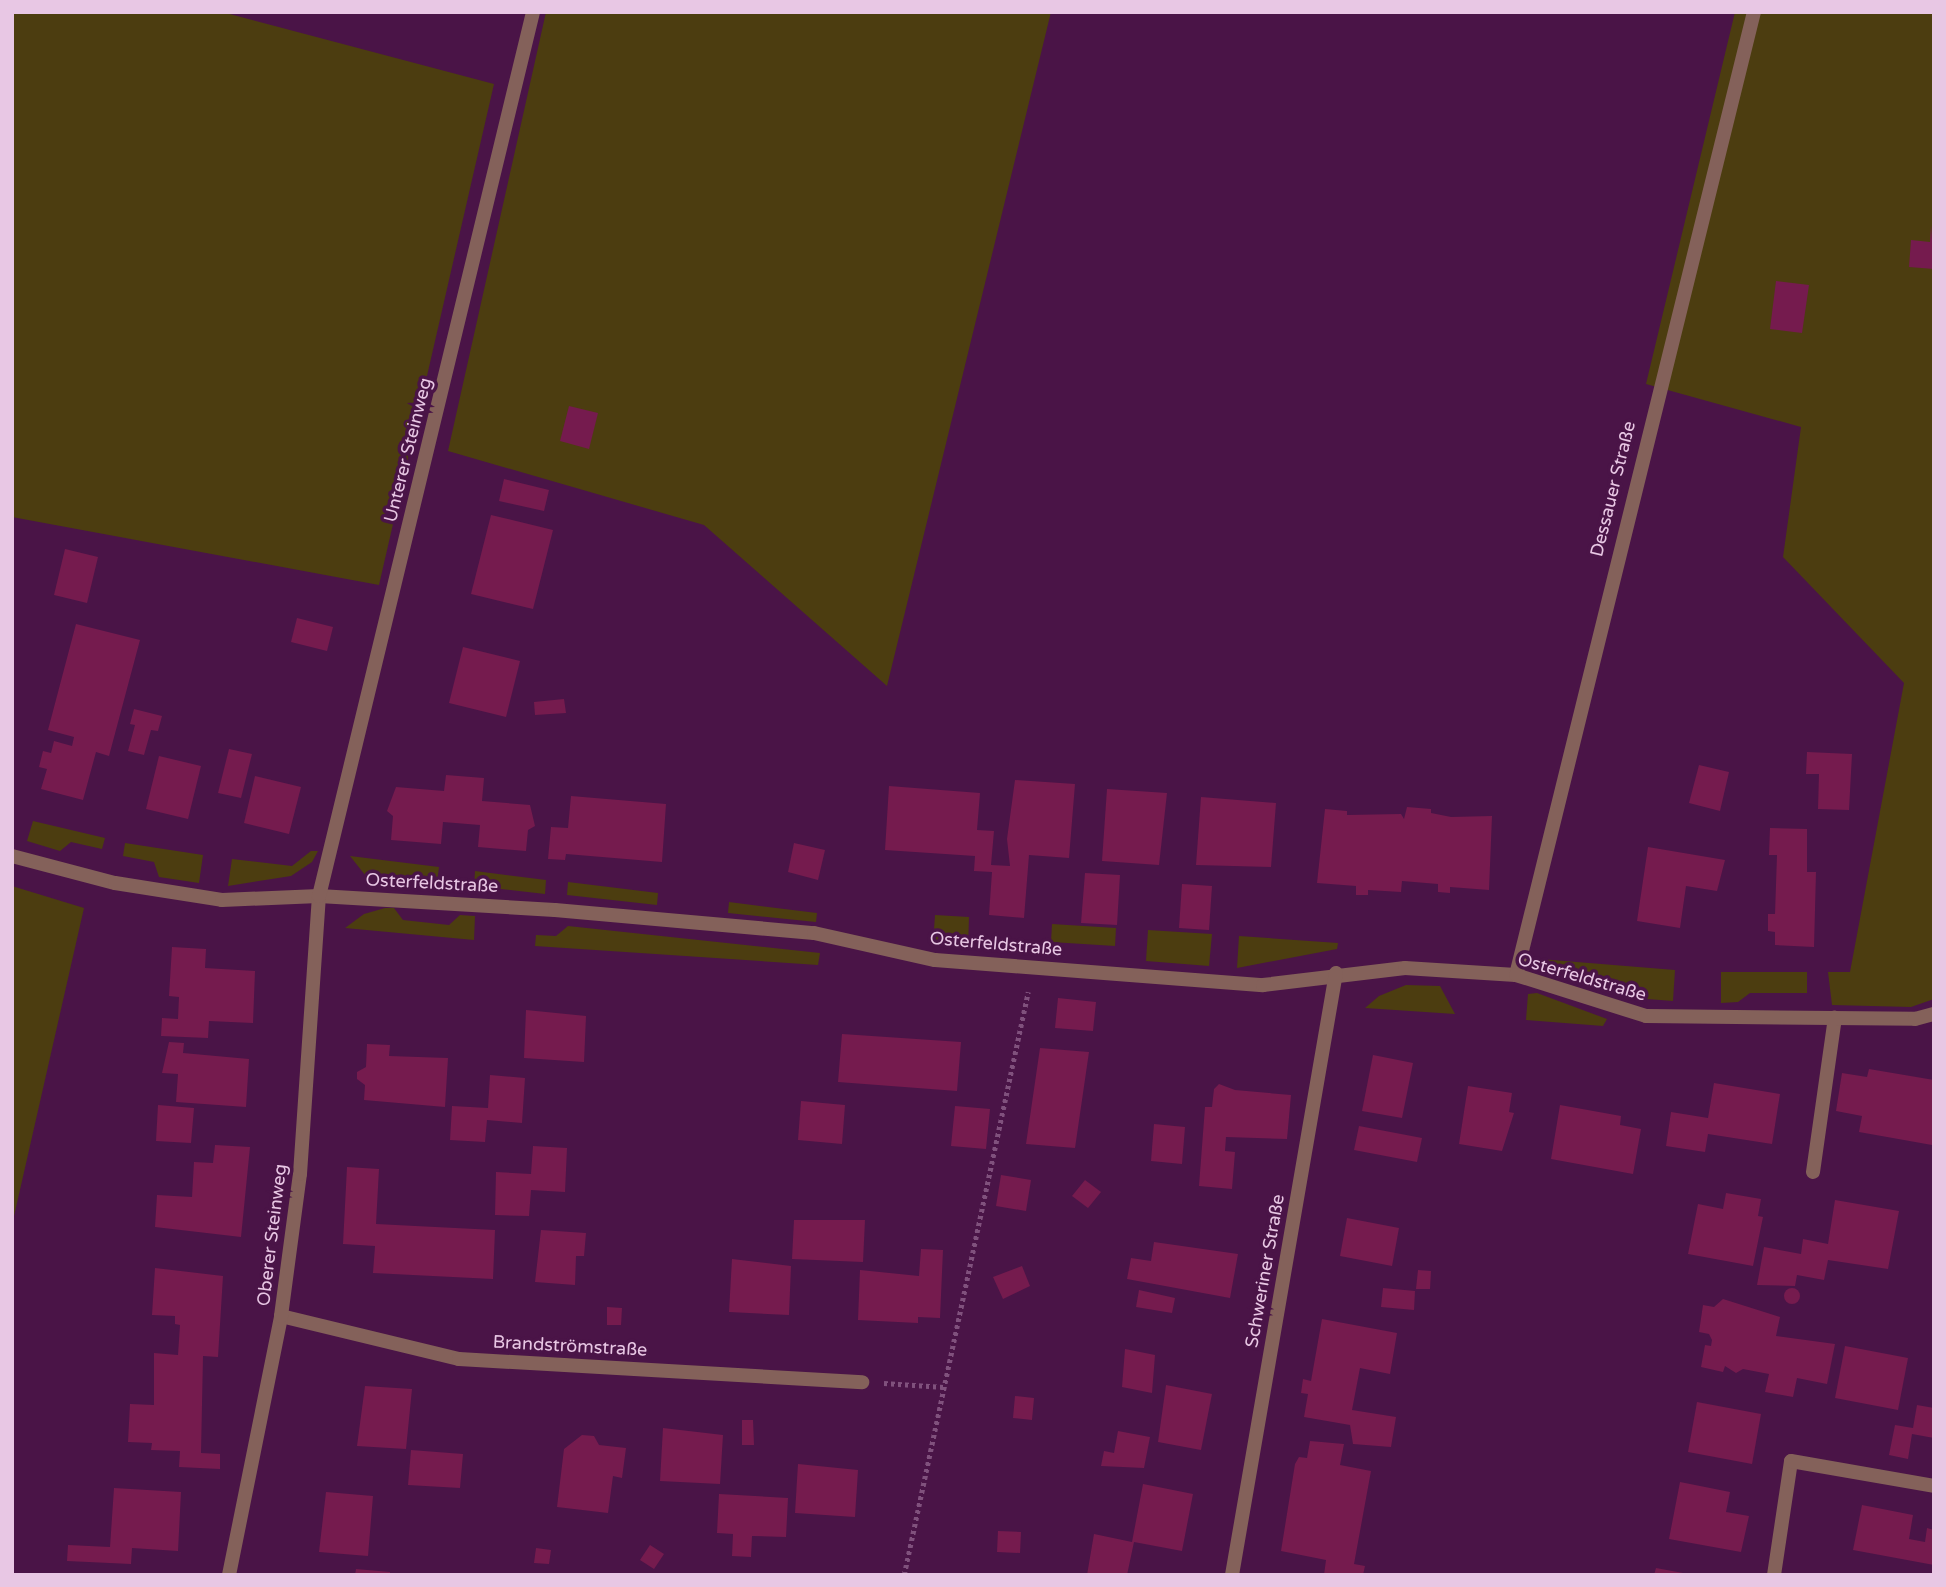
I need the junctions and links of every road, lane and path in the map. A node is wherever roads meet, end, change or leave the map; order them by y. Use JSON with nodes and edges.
{"nodes":[{"id":1,"x":533,"y":12,"type":"edge"},
{"id":2,"x":1754,"y":12,"type":"edge"},
{"id":3,"x":12,"y":856,"type":"edge"},
{"id":4,"x":319,"y":896,"type":"junction"},
{"id":5,"x":1031,"y":967,"type":"junction"},
{"id":6,"x":1336,"y":973,"type":"junction"},
{"id":7,"x":1516,"y":975,"type":"junction"},
{"id":8,"x":1934,"y":1014,"type":"edge"},
{"id":9,"x":1835,"y":1018,"type":"junction"},
{"id":10,"x":1813,"y":1172,"type":"dead end"},
{"id":11,"x":281,"y":1317,"type":"junction"},
{"id":12,"x":862,"y":1381,"type":"joint"},
{"id":13,"x":944,"y":1387,"type":"junction"},
{"id":14,"x":1934,"y":1486,"type":"edge"},
{"id":15,"x":229,"y":1575,"type":"edge"},
{"id":16,"x":904,"y":1575,"type":"edge"},
{"id":17,"x":1232,"y":1575,"type":"edge"},
{"id":18,"x":1774,"y":1575,"type":"edge"}],
"edges":[{"from":1,"to":4,"type":"street","name":"Unterer Steinweg"},
{"from":2,"to":7,"type":"street","name":"Dessauer Straße"},
{"from":3,"to":4,"type":"street","name":"Osterfeldstraße"},
{"from":4,"to":5,"type":"street","name":"Osterfeldstraße"},
{"from":4,"to":11,"type":"street","name":"Oberer Steinweg"},
{"from":5,"to":6,"type":"street","name":"Osterfeldstraße"},
{"from":5,"to":13,"type":"path"},
{"from":6,"to":7,"type":"street","name":"Osterfeldstraße"},
{"from":6,"to":17,"type":"street","name":"Schweriner Straße"},
{"from":7,"to":9,"type":"street","name":"Osterfeldstraße"},
{"from":8,"to":9,"type":"street","name":"Osterfeldstraße"},
{"from":9,"to":10,"type":"street"},
{"from":11,"to":12,"type":"street","name":"Brandströmstraße"},
{"from":11,"to":15,"type":"street","name":"Oberer Steinweg"},
{"from":12,"to":13,"type":"path"},
{"from":13,"to":16,"type":"path"},
{"from":14,"to":18,"type":"street"}]}
